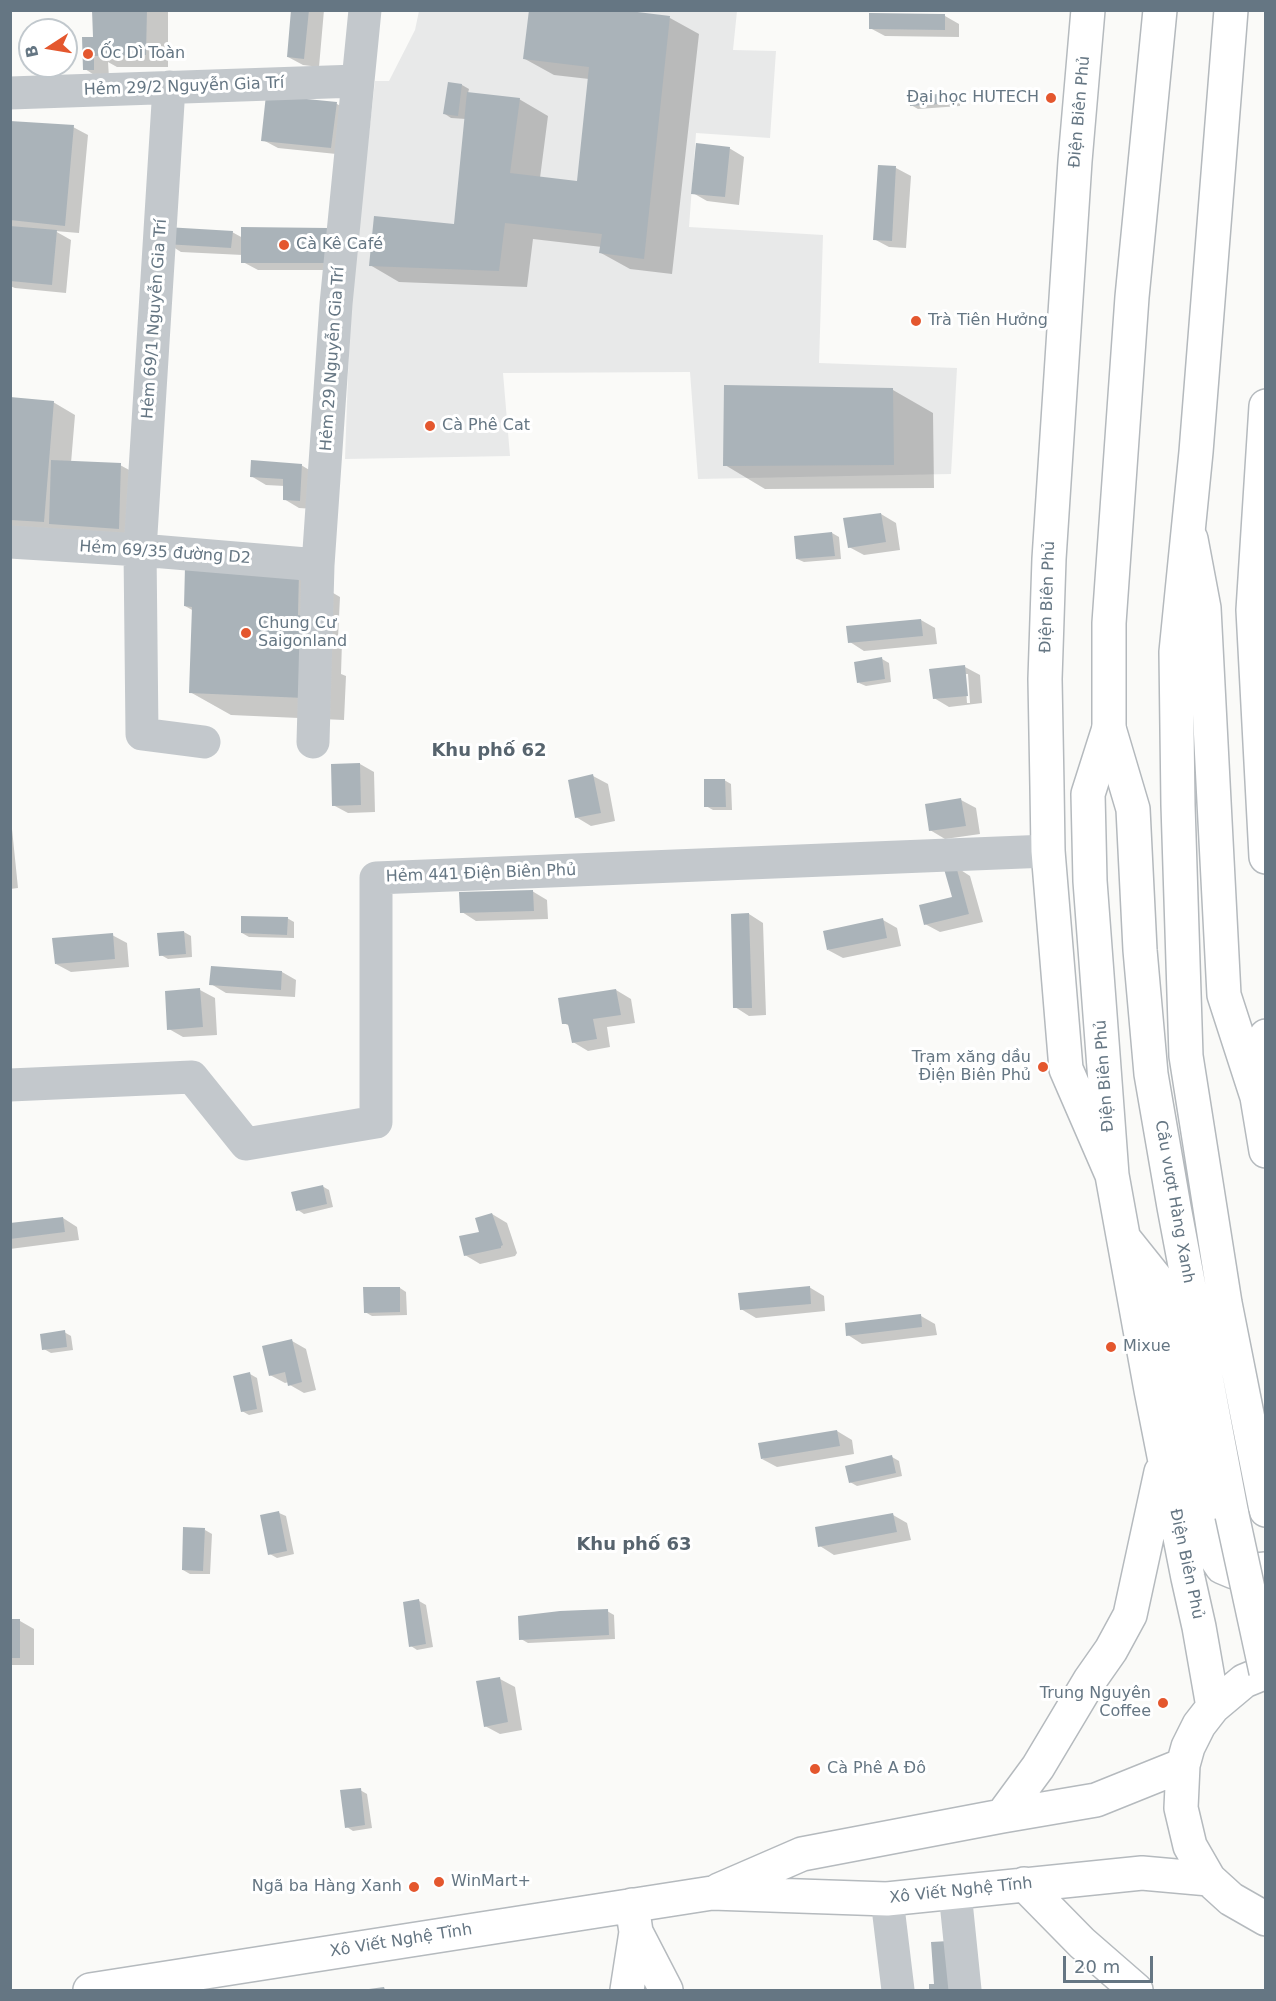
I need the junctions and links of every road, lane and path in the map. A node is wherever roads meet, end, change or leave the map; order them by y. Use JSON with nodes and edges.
{"nodes":[{"id":1,"x":365,"y":10,"type":"edge"},
{"id":2,"x":1088,"y":10,"type":"edge"},
{"id":3,"x":1160,"y":10,"type":"edge"},
{"id":4,"x":1231,"y":10,"type":"edge"},
{"id":5,"x":357,"y":81,"type":"junction"},
{"id":6,"x":169,"y":87,"type":"junction"},
{"id":7,"x":10,"y":93,"type":"edge"},
{"id":8,"x":1266,"y":406,"type":"edge"},
{"id":9,"x":1188,"y":526,"type":"junction"},
{"id":10,"x":10,"y":542,"type":"edge"},
{"id":11,"x":140,"y":550,"type":"junction"},
{"id":12,"x":318,"y":565,"type":"junction"},
{"id":13,"x":1109,"y":728,"type":"junction"},
{"id":14,"x":204,"y":742,"type":"dead end"},
{"id":15,"x":313,"y":742,"type":"dead end"},
{"id":16,"x":1048,"y":851,"type":"junction"},
{"id":17,"x":1266,"y":857,"type":"edge"},
{"id":18,"x":1266,"y":1036,"type":"edge"},
{"id":19,"x":10,"y":1084,"type":"edge"},
{"id":20,"x":1257,"y":1097,"type":"junction"},
{"id":21,"x":1266,"y":1151,"type":"edge"},
{"id":22,"x":1112,"y":1175,"type":"junction"},
{"id":23,"x":1124,"y":1237,"type":"junction"},
{"id":24,"x":1164,"y":1456,"type":"junction"},
{"id":25,"x":1266,"y":1510,"type":"edge"},
{"id":26,"x":1266,"y":1569,"type":"edge"},
{"id":27,"x":1266,"y":1672,"type":"edge"},
{"id":28,"x":1213,"y":1707,"type":"junction"},
{"id":29,"x":1183,"y":1766,"type":"junction"},
{"id":30,"x":1002,"y":1816,"type":"junction"},
{"id":31,"x":1209,"y":1879,"type":"junction"},
{"id":32,"x":1024,"y":1884,"type":"junction"},
{"id":33,"x":955,"y":1892,"type":"junction"},
{"id":34,"x":712,"y":1893,"type":"junction"},
{"id":35,"x":887,"y":1899,"type":"junction"},
{"id":36,"x":634,"y":1918,"type":"junction"},
{"id":37,"x":1266,"y":1919,"type":"edge"},
{"id":38,"x":90,"y":1990,"type":"edge"},
{"id":39,"x":627,"y":1990,"type":"edge"},
{"id":40,"x":666,"y":1990,"type":"edge"},
{"id":41,"x":897,"y":1990,"type":"edge"},
{"id":42,"x":965,"y":1990,"type":"edge"},
{"id":43,"x":1136,"y":1990,"type":"edge"}],
"edges":[{"from":1,"to":5,"type":"street","name":"Hẻm 29 Nguyễn Gia Trí"},
{"from":2,"to":16,"type":"main road","name":"Điện Biên Phủ"},
{"from":3,"to":13,"type":"main road","name":"Điện Biên Phủ"},
{"from":4,"to":9,"type":"main road"},
{"from":5,"to":6,"type":"street","name":"Hẻm 29/2 Nguyễn Gia Trí"},
{"from":5,"to":12,"type":"street","name":"Hẻm 29 Nguyễn Gia Trí"},
{"from":6,"to":7,"type":"street","name":"Hẻm 29/2 Nguyễn Gia Trí"},
{"from":6,"to":11,"type":"street","name":"Hẻm 69/1 Nguyễn Gia Trí"},
{"from":8,"to":17,"type":"main road"},
{"from":9,"to":20,"type":"main road"},
{"from":9,"to":25,"type":"main road","name":"Cầu vượt Hàng Xanh"},
{"from":10,"to":11,"type":"street","name":"Hẻm 69/35 đường D2"},
{"from":11,"to":12,"type":"street","name":"Hẻm 69/35 đường D2"},
{"from":11,"to":14,"type":"street","name":"Hẻm 69/1 Nguyễn Gia Trí"},
{"from":12,"to":15,"type":"street","name":"Hẻm 29 Nguyễn Gia Trí"},
{"from":13,"to":22,"type":"main road","name":"Điện Biên Phủ"},
{"from":13,"to":27,"type":"main road","name":"Cầu vượt Hàng Xanh","bridge":true},
{"from":16,"to":19,"type":"street","name":"Hẻm 441 Điện Biên Phủ"},
{"from":16,"to":22,"type":"main road","name":"Điện Biên Phủ"},
{"from":18,"to":20,"type":"main road"},
{"from":20,"to":21,"type":"main road"},
{"from":22,"to":23,"type":"main road","name":"Điện Biên Phủ"},
{"from":23,"to":24,"type":"main road","name":"Điện Biên Phủ"},
{"from":23,"to":26,"type":"main road"},
{"from":24,"to":28,"type":"main road","name":"Điện Biên Phủ"},
{"from":24,"to":30,"type":"main road"},
{"from":27,"to":28,"type":"main road"},
{"from":28,"to":29,"type":"main road"},
{"from":29,"to":30,"type":"main road","name":"Xô Viết Nghệ Tĩnh"},
{"from":29,"to":31,"type":"main road"},
{"from":30,"to":34,"type":"main road","name":"Xô Viết Nghệ Tĩnh"},
{"from":31,"to":32,"type":"main road","name":"Xô Viết Nghệ Tĩnh"},
{"from":31,"to":37,"type":"main road"},
{"from":32,"to":33,"type":"main road","name":"Xô Viết Nghệ Tĩnh"},
{"from":32,"to":43,"type":"main road"},
{"from":33,"to":35,"type":"main road","name":"Xô Viết Nghệ Tĩnh"},
{"from":33,"to":42,"type":"street"},
{"from":34,"to":35,"type":"main road","name":"Xô Viết Nghệ Tĩnh"},
{"from":34,"to":36,"type":"main road","name":"Xô Viết Nghệ Tĩnh"},
{"from":35,"to":41,"type":"street"},
{"from":36,"to":38,"type":"main road","name":"Xô Viết Nghệ Tĩnh"},
{"from":36,"to":39,"type":"main road"},
{"from":36,"to":40,"type":"main road"}]}
